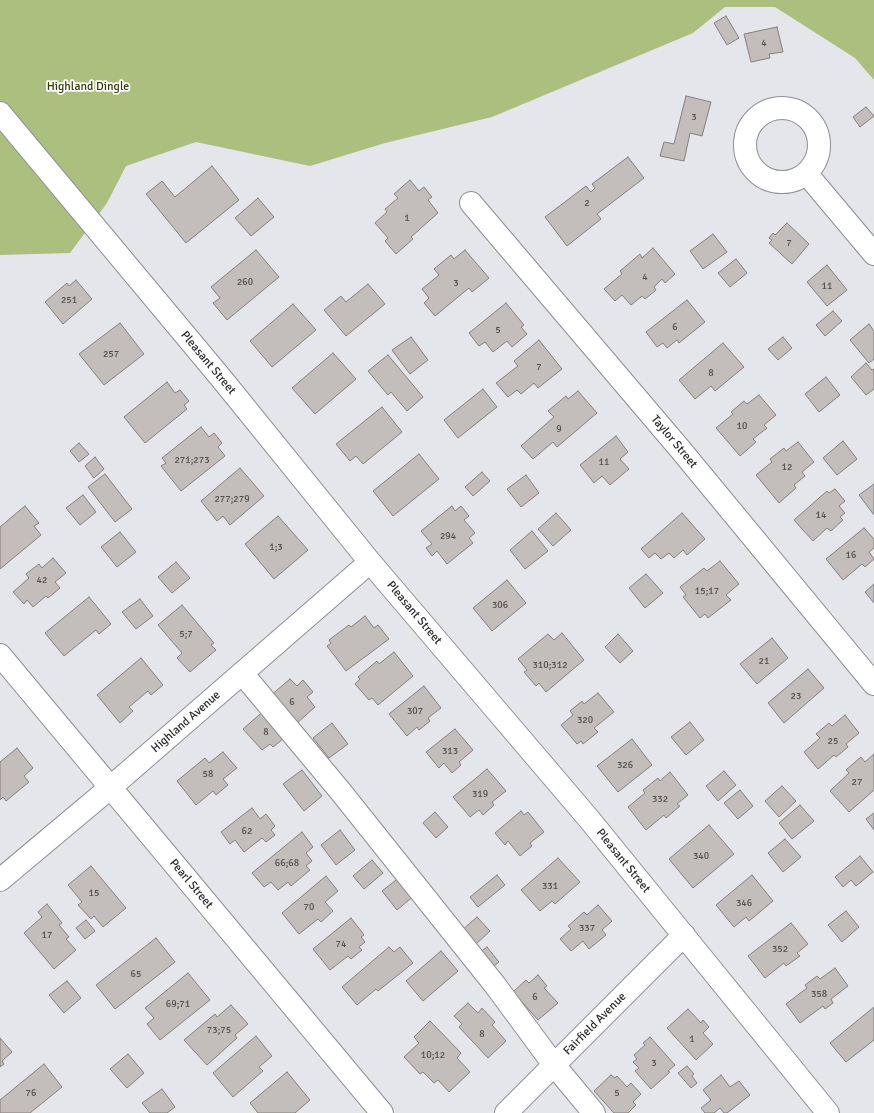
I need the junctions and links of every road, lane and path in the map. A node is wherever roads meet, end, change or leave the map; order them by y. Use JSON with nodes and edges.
{"nodes":[{"id":1,"x":0,"y":113,"type":"edge"},
{"id":2,"x":806,"y":173,"type":"dead end"},
{"id":3,"x":471,"y":204,"type":"dead end"},
{"id":4,"x":874,"y":254,"type":"edge"},
{"id":5,"x":370,"y":562,"type":"junction"},
{"id":6,"x":0,"y":656,"type":"edge"},
{"id":7,"x":242,"y":673,"type":"junction"},
{"id":8,"x":874,"y":684,"type":"edge"},
{"id":9,"x":111,"y":787,"type":"junction"},
{"id":10,"x":0,"y":880,"type":"edge"},
{"id":11,"x":684,"y":935,"type":"junction"},
{"id":12,"x":554,"y":1065,"type":"junction"},
{"id":13,"x":382,"y":1113,"type":"edge"},
{"id":14,"x":506,"y":1113,"type":"edge"},
{"id":15,"x":594,"y":1113,"type":"edge"},
{"id":16,"x":828,"y":1113,"type":"edge"}],
"edges":[{"from":1,"to":5,"type":"street","name":"Pleasant Street"},
{"from":2,"to":4,"type":"street"},
{"from":3,"to":8,"type":"street","name":"Taylor Street"},
{"from":5,"to":7,"type":"street","name":"Highland Avenue"},
{"from":5,"to":11,"type":"street","name":"Pleasant Street"},
{"from":6,"to":9,"type":"street","name":"Pearl Street"},
{"from":7,"to":9,"type":"street","name":"Highland Avenue"},
{"from":7,"to":12,"type":"street"},
{"from":9,"to":10,"type":"street","name":"Highland Avenue"},
{"from":9,"to":13,"type":"street","name":"Pearl Street"},
{"from":11,"to":12,"type":"street","name":"Fairfield Avenue"},
{"from":11,"to":16,"type":"street","name":"Pleasant Street"},
{"from":12,"to":14,"type":"street","name":"Fairfield Avenue"},
{"from":12,"to":15,"type":"street"}]}
